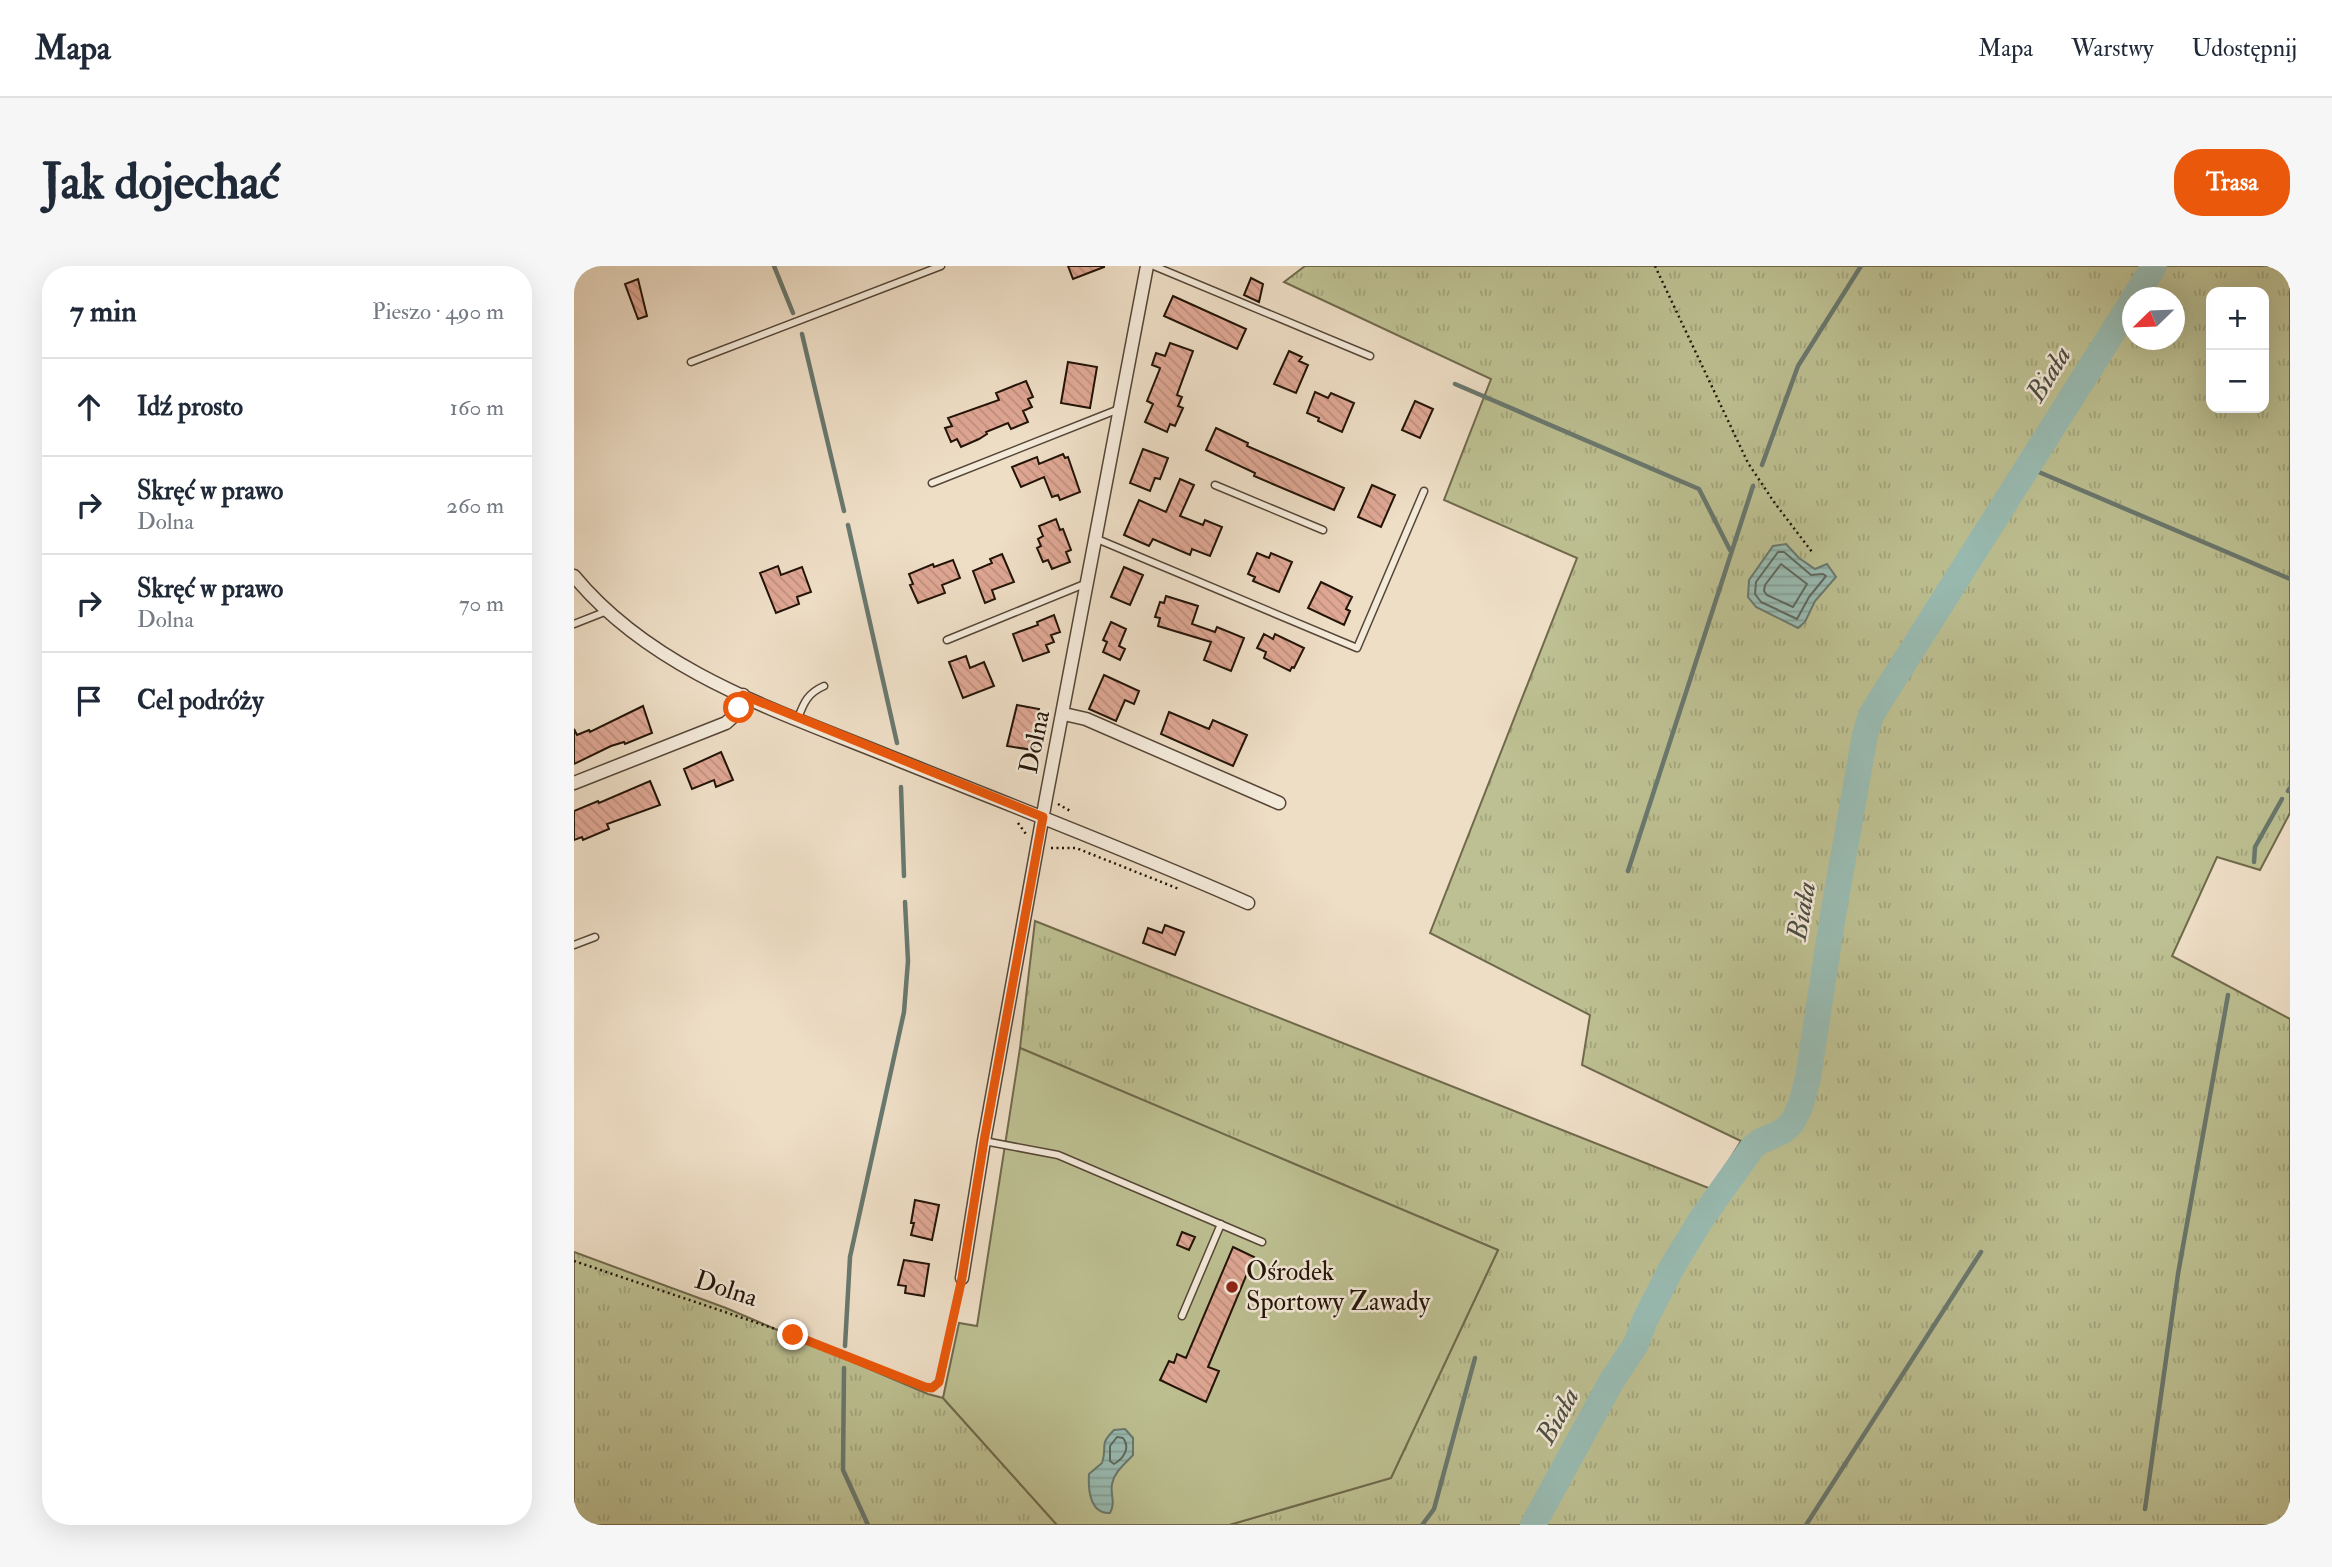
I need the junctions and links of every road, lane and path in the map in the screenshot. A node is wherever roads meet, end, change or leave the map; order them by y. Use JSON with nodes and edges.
{"nodes":[{"id":1,"x":941,"y":266,"type":"edge"},
{"id":2,"x":1147,"y":266,"type":"edge"},
{"id":3,"x":1154,"y":266,"type":"edge"},
{"id":4,"x":1655,"y":266,"type":"edge"},
{"id":5,"x":1370,"y":356,"type":"dead end"},
{"id":6,"x":691,"y":362,"type":"dead end"},
{"id":7,"x":1119,"y":409,"type":"junction"},
{"id":8,"x":932,"y":483,"type":"dead end"},
{"id":9,"x":1215,"y":485,"type":"dead end"},
{"id":10,"x":1424,"y":491,"type":"dead end"},
{"id":11,"x":1323,"y":530,"type":"dead end"},
{"id":12,"x":1097,"y":539,"type":"junction"},
{"id":13,"x":1811,"y":552,"type":"dead end"},
{"id":14,"x":574,"y":576,"type":"edge"},
{"id":15,"x":1089,"y":582,"type":"junction"},
{"id":16,"x":607,"y":611,"type":"junction"},
{"id":17,"x":574,"y":624,"type":"edge"},
{"id":18,"x":947,"y":640,"type":"dead end"},
{"id":19,"x":824,"y":686,"type":"dead end"},
{"id":20,"x":743,"y":695,"type":"junction"},
{"id":21,"x":1064,"y":714,"type":"junction"},
{"id":22,"x":798,"y":718,"type":"junction"},
{"id":23,"x":574,"y":783,"type":"edge"},
{"id":24,"x":1056,"y":802,"type":"dead end"},
{"id":25,"x":1279,"y":803,"type":"dead end"},
{"id":26,"x":1072,"y":812,"type":"dead end"},
{"id":27,"x":1043,"y":817,"type":"junction"},
{"id":28,"x":1012,"y":819,"type":"dead end"},
{"id":29,"x":1039,"y":846,"type":"junction"},
{"id":30,"x":1184,"y":891,"type":"dead end"},
{"id":31,"x":1248,"y":903,"type":"dead end"},
{"id":32,"x":595,"y":937,"type":"dead end"},
{"id":33,"x":574,"y":946,"type":"edge"},
{"id":34,"x":984,"y":1141,"type":"junction"},
{"id":35,"x":1221,"y":1224,"type":"junction"},
{"id":36,"x":1262,"y":1242,"type":"dead end"},
{"id":37,"x":574,"y":1261,"type":"edge"},
{"id":38,"x":962,"y":1278,"type":"joint"},
{"id":39,"x":1182,"y":1316,"type":"dead end"}],
"edges":[{"from":1,"to":6,"type":"lane"},
{"from":2,"to":7,"type":"street","name":"Dolna"},
{"from":3,"to":5,"type":"lane"},
{"from":4,"to":13,"type":"path"},
{"from":7,"to":8,"type":"lane"},
{"from":7,"to":12,"type":"street","name":"Dolna"},
{"from":9,"to":11,"type":"lane"},
{"from":10,"to":12,"type":"lane"},
{"from":12,"to":15,"type":"street","name":"Dolna"},
{"from":14,"to":16,"type":"street"},
{"from":15,"to":18,"type":"lane"},
{"from":15,"to":21,"type":"street","name":"Dolna"},
{"from":16,"to":17,"type":"lane"},
{"from":16,"to":20,"type":"street"},
{"from":19,"to":22,"type":"lane"},
{"from":20,"to":22,"type":"street"},
{"from":20,"to":23,"type":"street"},
{"from":21,"to":25,"type":"street"},
{"from":21,"to":27,"type":"street","name":"Dolna"},
{"from":22,"to":27,"type":"street"},
{"from":24,"to":26,"type":"path"},
{"from":27,"to":29,"type":"street","name":"Dolna"},
{"from":27,"to":31,"type":"street"},
{"from":28,"to":29,"type":"path"},
{"from":29,"to":30,"type":"path"},
{"from":29,"to":34,"type":"street","name":"Dolna"},
{"from":32,"to":33,"type":"lane"},
{"from":34,"to":35,"type":"lane"},
{"from":34,"to":38,"type":"street","name":"Dolna"},
{"from":35,"to":36,"type":"lane"},
{"from":35,"to":39,"type":"lane"},
{"from":37,"to":38,"type":"path","name":"Dolna"}]}
